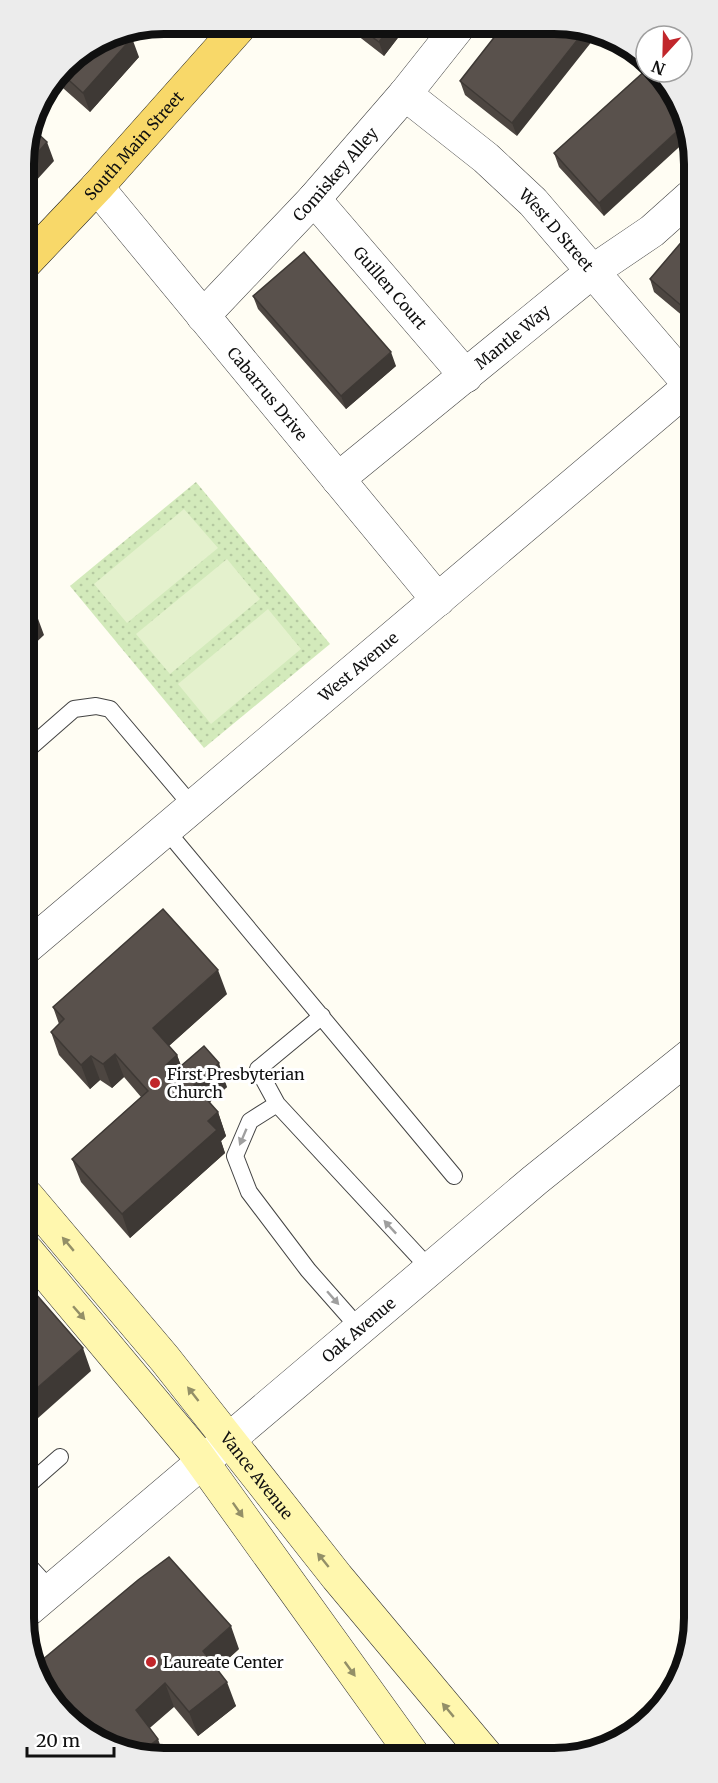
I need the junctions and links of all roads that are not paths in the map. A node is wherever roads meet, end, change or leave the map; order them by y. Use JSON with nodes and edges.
{"nodes":[{"id":1,"x":233,"y":34,"type":"edge"},
{"id":2,"x":453,"y":34,"type":"edge"},
{"id":3,"x":405,"y":94,"type":"junction"},
{"id":4,"x":97,"y":187,"type":"junction"},
{"id":5,"x":314,"y":199,"type":"junction"},
{"id":6,"x":684,"y":202,"type":"edge"},
{"id":7,"x":35,"y":253,"type":"edge"},
{"id":8,"x":593,"y":271,"type":"junction"},
{"id":9,"x":203,"y":316,"type":"junction"},
{"id":10,"x":466,"y":376,"type":"junction"},
{"id":11,"x":684,"y":379,"type":"edge"},
{"id":12,"x":684,"y":391,"type":"edge"},
{"id":13,"x":338,"y":479,"type":"junction"},
{"id":14,"x":438,"y":600,"type":"junction"},
{"id":15,"x":35,"y":743,"type":"edge"},
{"id":16,"x":193,"y":807,"type":"junction"},
{"id":17,"x":166,"y":830,"type":"junction"},
{"id":18,"x":34,"y":941,"type":"edge"},
{"id":19,"x":322,"y":1016,"type":"junction"},
{"id":20,"x":683,"y":1061,"type":"edge"},
{"id":21,"x":277,"y":1104,"type":"junction"},
{"id":22,"x":454,"y":1176,"type":"dead end"},
{"id":23,"x":34,"y":1205,"type":"edge"},
{"id":24,"x":34,"y":1259,"type":"edge"},
{"id":25,"x":430,"y":1269,"type":"junction"},
{"id":26,"x":360,"y":1329,"type":"junction"},
{"id":27,"x":229,"y":1440,"type":"junction"},
{"id":28,"x":60,"y":1457,"type":"dead end"},
{"id":29,"x":203,"y":1462,"type":"junction"},
{"id":30,"x":34,"y":1480,"type":"edge"},
{"id":31,"x":34,"y":1582,"type":"edge"},
{"id":32,"x":40,"y":1599,"type":"edge"},
{"id":33,"x":408,"y":1748,"type":"edge"},
{"id":34,"x":480,"y":1748,"type":"edge"}],
"edges":[{"from":1,"to":4,"type":"main road","name":"South Main Street"},
{"from":2,"to":3,"type":"street","name":"Comiskey Alley"},
{"from":3,"to":5,"type":"street","name":"Comiskey Alley"},
{"from":3,"to":8,"type":"street","name":"West D Street"},
{"from":4,"to":7,"type":"main road","name":"South Main Street"},
{"from":4,"to":9,"type":"street","name":"Cabarrus Drive"},
{"from":5,"to":9,"type":"street","name":"Comiskey Alley"},
{"from":5,"to":10,"type":"street","name":"Guillen Court"},
{"from":6,"to":8,"type":"street","name":"Mantle Way"},
{"from":8,"to":10,"type":"street","name":"Mantle Way"},
{"from":8,"to":11,"type":"street","name":"West D Street"},
{"from":9,"to":13,"type":"street","name":"Cabarrus Drive"},
{"from":10,"to":13,"type":"street","name":"Mantle Way"},
{"from":12,"to":14,"type":"street","name":"West Avenue"},
{"from":13,"to":14,"type":"street","name":"Cabarrus Drive"},
{"from":14,"to":16,"type":"street","name":"West Avenue"},
{"from":15,"to":16,"type":"lane"},
{"from":16,"to":17,"type":"street","name":"West Avenue"},
{"from":17,"to":18,"type":"street","name":"West Avenue"},
{"from":17,"to":19,"type":"lane"},
{"from":19,"to":21,"type":"lane"},
{"from":19,"to":22,"type":"lane"},
{"from":20,"to":25,"type":"street","name":"Oak Avenue"},
{"from":25,"to":21,"type":"lane","one_way":true},
{"from":21,"to":26,"type":"lane","one_way":true},
{"from":27,"to":23,"type":"street","name":"Vance Avenue","one_way":true},
{"from":24,"to":29,"type":"street","name":"Vance Avenue","one_way":true},
{"from":25,"to":26,"type":"street","name":"Oak Avenue"},
{"from":26,"to":27,"type":"street","name":"Oak Avenue"},
{"from":27,"to":29,"type":"street","name":"Oak Avenue"},
{"from":34,"to":27,"type":"street","name":"Vance Avenue","one_way":true},
{"from":28,"to":30,"type":"lane"},
{"from":29,"to":32,"type":"street","name":"Oak Avenue"},
{"from":29,"to":33,"type":"street","name":"Vance Avenue","one_way":true},
{"from":31,"to":32,"type":"lane"}]}
